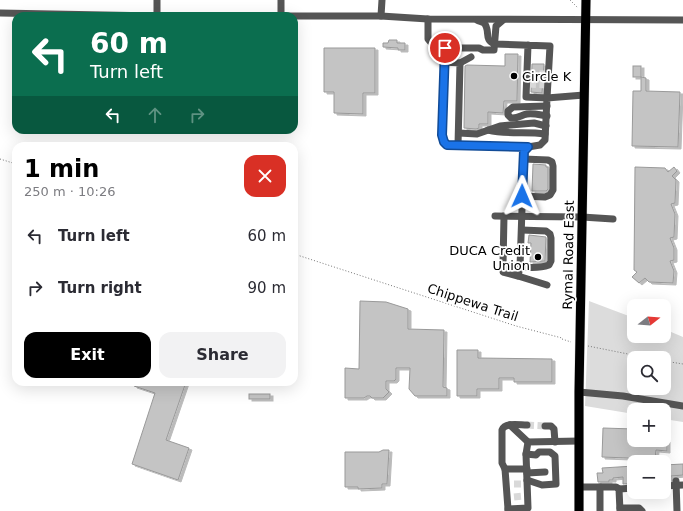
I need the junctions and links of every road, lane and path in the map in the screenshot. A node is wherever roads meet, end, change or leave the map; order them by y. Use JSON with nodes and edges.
{"nodes":[{"id":1,"x":158,"y":0,"type":"edge"},
{"id":2,"x":281,"y":0,"type":"edge"},
{"id":3,"x":382,"y":0,"type":"edge"},
{"id":4,"x":570,"y":0,"type":"edge"},
{"id":5,"x":586,"y":5,"type":"edge"},
{"id":6,"x":157,"y":12,"type":"edge"},
{"id":7,"x":281,"y":12,"type":"edge"},
{"id":8,"x":0,"y":13,"type":"edge"},
{"id":9,"x":12,"y":13,"type":"edge"},
{"id":10,"x":298,"y":16,"type":"edge"},
{"id":11,"x":381,"y":16,"type":"junction"},
{"id":12,"x":428,"y":19,"type":"junction"},
{"id":13,"x":477,"y":20,"type":"junction"},
{"id":14,"x":503,"y":20,"type":"junction"},
{"id":15,"x":683,"y":20,"type":"edge"},
{"id":16,"x":586,"y":21,"type":"junction"},
{"id":17,"x":495,"y":44,"type":"junction"},
{"id":18,"x":528,"y":45,"type":"junction"},
{"id":19,"x":445,"y":48,"type":"junction"},
{"id":20,"x":471,"y":57,"type":"dead end"},
{"id":21,"x":444,"y":62,"type":"junction"},
{"id":22,"x":460,"y":63,"type":"junction"},
{"id":23,"x":584,"y":95,"type":"junction"},
{"id":24,"x":526,"y":97,"type":"junction"},
{"id":25,"x":548,"y":98,"type":"junction"},
{"id":26,"x":526,"y":106,"type":"junction"},
{"id":27,"x":547,"y":106,"type":"junction"},
{"id":28,"x":545,"y":116,"type":"junction"},
{"id":29,"x":546,"y":126,"type":"junction"},
{"id":30,"x":487,"y":130,"type":"junction"},
{"id":31,"x":459,"y":133,"type":"junction"},
{"id":32,"x":545,"y":134,"type":"junction"},
{"id":33,"x":458,"y":145,"type":"junction"},
{"id":34,"x":528,"y":147,"type":"junction"},
{"id":35,"x":0,"y":159,"type":"edge"},
{"id":36,"x":523,"y":159,"type":"junction"},
{"id":37,"x":12,"y":163,"type":"edge"},
{"id":38,"x":522,"y":196,"type":"junction"},
{"id":39,"x":495,"y":216,"type":"dead end"},
{"id":40,"x":504,"y":216,"type":"junction"},
{"id":41,"x":522,"y":216,"type":"junction"},
{"id":42,"x":582,"y":217,"type":"junction"},
{"id":43,"x":613,"y":219,"type":"dead end"},
{"id":44,"x":522,"y":230,"type":"junction"},
{"id":45,"x":298,"y":255,"type":"edge"},
{"id":46,"x":503,"y":265,"type":"junction"},
{"id":47,"x":520,"y":267,"type":"junction"},
{"id":48,"x":518,"y":276,"type":"junction"},
{"id":49,"x":547,"y":285,"type":"dead end"},
{"id":50,"x":580,"y":344,"type":"junction"},
{"id":51,"x":627,"y":354,"type":"edge"},
{"id":52,"x":671,"y":362,"type":"edge"},
{"id":53,"x":683,"y":364,"type":"edge"},
{"id":54,"x":579,"y":392,"type":"junction"},
{"id":55,"x":683,"y":406,"type":"edge"},
{"id":56,"x":510,"y":425,"type":"junction"},
{"id":57,"x":527,"y":425,"type":"tunnel mouth"},
{"id":58,"x":545,"y":426,"type":"dead end"},
{"id":59,"x":579,"y":441,"type":"junction"},
{"id":60,"x":528,"y":442,"type":"junction"},
{"id":61,"x":555,"y":442,"type":"junction"},
{"id":62,"x":526,"y":454,"type":"junction"},
{"id":63,"x":505,"y":469,"type":"junction"},
{"id":64,"x":546,"y":472,"type":"dead end"},
{"id":65,"x":526,"y":478,"type":"junction"},
{"id":66,"x":678,"y":484,"type":"edge"},
{"id":67,"x":600,"y":487,"type":"junction"},
{"id":68,"x":579,"y":488,"type":"junction"},
{"id":69,"x":627,"y":488,"type":"edge"},
{"id":70,"x":619,"y":489,"type":"junction"},
{"id":71,"x":680,"y":502,"type":"edge"},
{"id":72,"x":620,"y":509,"type":"edge"},
{"id":73,"x":508,"y":510,"type":"edge"},
{"id":74,"x":579,"y":511,"type":"edge"},
{"id":75,"x":600,"y":511,"type":"edge"},
{"id":76,"x":642,"y":511,"type":"edge"},
{"id":77,"x":677,"y":511,"type":"edge"}],
"edges":[{"from":1,"to":6,"type":"street"},
{"from":2,"to":7,"type":"street"},
{"from":3,"to":11,"type":"street"},
{"from":4,"to":5,"type":"path"},
{"from":5,"to":16,"type":"main road","name":"Rymal Road East"},
{"from":8,"to":9,"type":"street"},
{"from":10,"to":11,"type":"street"},
{"from":11,"to":12,"type":"street"},
{"from":12,"to":13,"type":"street"},
{"from":12,"to":19,"type":"street"},
{"from":13,"to":14,"type":"street"},
{"from":13,"to":17,"type":"street"},
{"from":14,"to":16,"type":"street"},
{"from":14,"to":17,"type":"street"},
{"from":15,"to":16,"type":"street"},
{"from":16,"to":23,"type":"main road","name":"Rymal Road East"},
{"from":17,"to":18,"type":"street"},
{"from":17,"to":19,"type":"street"},
{"from":18,"to":24,"type":"street"},
{"from":18,"to":25,"type":"street"},
{"from":19,"to":21,"type":"street"},
{"from":20,"to":22,"type":"street"},
{"from":21,"to":22,"type":"street"},
{"from":21,"to":33,"type":"street"},
{"from":22,"to":31,"type":"street"},
{"from":23,"to":25,"type":"street"},
{"from":23,"to":42,"type":"main road","name":"Rymal Road East"},
{"from":24,"to":25,"type":"street"},
{"from":24,"to":26,"type":"street"},
{"from":25,"to":27,"type":"street"},
{"from":26,"to":27,"type":"street"},
{"from":26,"to":28,"type":"street"},
{"from":27,"to":28,"type":"street"},
{"from":28,"to":29,"type":"street"},
{"from":29,"to":30,"type":"street"},
{"from":29,"to":32,"type":"street"},
{"from":30,"to":31,"type":"street"},
{"from":30,"to":32,"type":"street"},
{"from":31,"to":33,"type":"street"},
{"from":32,"to":34,"type":"street"},
{"from":33,"to":34,"type":"street"},
{"from":34,"to":36,"type":"street"},
{"from":35,"to":37,"type":"path"},
{"from":36,"to":38,"type":"street"},
{"from":36,"to":38,"type":"street"},
{"from":38,"to":41,"type":"street"},
{"from":39,"to":40,"type":"street"},
{"from":40,"to":41,"type":"street"},
{"from":40,"to":46,"type":"street"},
{"from":41,"to":42,"type":"street"},
{"from":41,"to":44,"type":"street"},
{"from":42,"to":43,"type":"street"},
{"from":42,"to":50,"type":"main road","name":"Rymal Road East"},
{"from":44,"to":47,"type":"street"},
{"from":44,"to":47,"type":"street"},
{"from":45,"to":50,"type":"path","name":"Chippewa Trail"},
{"from":46,"to":47,"type":"street"},
{"from":46,"to":48,"type":"street"},
{"from":47,"to":48,"type":"street"},
{"from":48,"to":49,"type":"street"},
{"from":50,"to":51,"type":"path","name":"Chippewa Trail"},
{"from":50,"to":54,"type":"main road","name":"Rymal Road East"},
{"from":52,"to":53,"type":"path"},
{"from":54,"to":55,"type":"street"},
{"from":54,"to":59,"type":"main road","name":"Rymal Road East"},
{"from":56,"to":57,"type":"street"},
{"from":56,"to":60,"type":"street"},
{"from":56,"to":63,"type":"street"},
{"from":58,"to":61,"type":"street"},
{"from":59,"to":61,"type":"street"},
{"from":59,"to":68,"type":"main road","name":"Rymal Road East"},
{"from":60,"to":61,"type":"street"},
{"from":60,"to":62,"type":"street"},
{"from":62,"to":65,"type":"street"},
{"from":62,"to":65,"type":"street"},
{"from":63,"to":65,"type":"street"},
{"from":63,"to":73,"type":"street"},
{"from":64,"to":65,"type":"street"},
{"from":65,"to":73,"type":"street"},
{"from":66,"to":71,"type":"street"},
{"from":67,"to":68,"type":"street"},
{"from":67,"to":70,"type":"street"},
{"from":67,"to":75,"type":"street"},
{"from":68,"to":74,"type":"main road","name":"Rymal Road East"},
{"from":69,"to":70,"type":"street"},
{"from":70,"to":72,"type":"street"},
{"from":71,"to":77,"type":"street"},
{"from":72,"to":76,"type":"street"}]}
